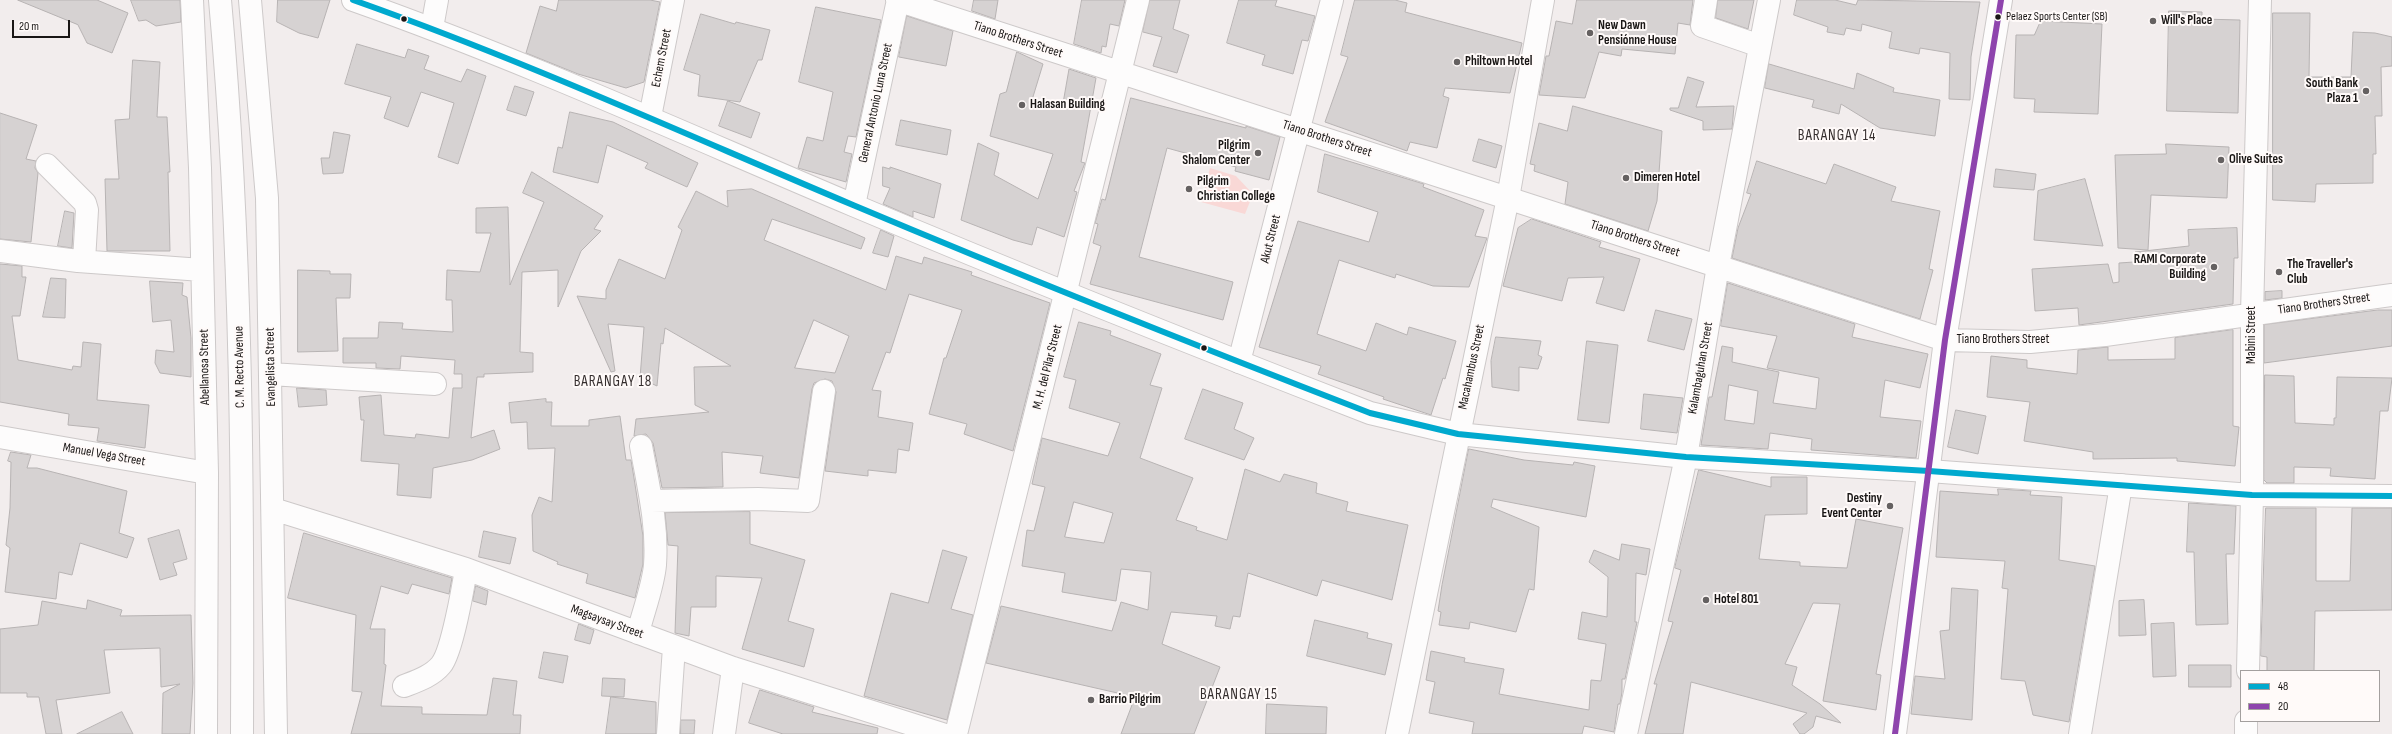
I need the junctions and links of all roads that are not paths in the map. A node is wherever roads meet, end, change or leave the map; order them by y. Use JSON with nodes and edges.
{"nodes":[{"id":1,"x":192,"y":0,"type":"edge"},
{"id":2,"x":220,"y":0,"type":"edge"},
{"id":3,"x":250,"y":0,"type":"edge"},
{"id":4,"x":353,"y":0,"type":"edge"},
{"id":5,"x":437,"y":0,"type":"edge"},
{"id":6,"x":673,"y":0,"type":"edge"},
{"id":7,"x":898,"y":0,"type":"edge"},
{"id":8,"x":1138,"y":0,"type":"edge"},
{"id":9,"x":1332,"y":0,"type":"edge"},
{"id":10,"x":1543,"y":0,"type":"edge"},
{"id":11,"x":1706,"y":0,"type":"edge"},
{"id":12,"x":1769,"y":0,"type":"edge"},
{"id":13,"x":2001,"y":0,"type":"edge"},
{"id":14,"x":2260,"y":0,"type":"edge"},
{"id":15,"x":432,"y":28,"type":"junction"},
{"id":16,"x":1760,"y":46,"type":"junction"},
{"id":17,"x":1120,"y":72,"type":"junction"},
{"id":18,"x":650,"y":117,"type":"junction"},
{"id":19,"x":1299,"y":130,"type":"junction"},
{"id":20,"x":48,"y":164,"type":"dead end"},
{"id":21,"x":1508,"y":198,"type":"junction"},
{"id":22,"x":854,"y":206,"type":"junction"},
{"id":23,"x":0,"y":251,"type":"edge"},
{"id":24,"x":84,"y":261,"type":"junction"},
{"id":25,"x":1718,"y":266,"type":"junction"},
{"id":26,"x":202,"y":270,"type":"junction"},
{"id":27,"x":1067,"y":292,"type":"junction"},
{"id":28,"x":2392,"y":295,"type":"edge"},
{"id":29,"x":2252,"y":314,"type":"junction"},
{"id":30,"x":1945,"y":340,"type":"junction"},
{"id":31,"x":1240,"y":362,"type":"junction"},
{"id":32,"x":270,"y":374,"type":"junction"},
{"id":33,"x":435,"y":384,"type":"dead end"},
{"id":34,"x":824,"y":391,"type":"dead end"},
{"id":35,"x":1458,"y":434,"type":"junction"},
{"id":36,"x":0,"y":437,"type":"edge"},
{"id":37,"x":641,"y":446,"type":"dead end"},
{"id":38,"x":0,"y":448,"type":"edge"},
{"id":39,"x":1686,"y":457,"type":"junction"},
{"id":40,"x":1929,"y":471,"type":"junction"},
{"id":41,"x":207,"y":473,"type":"junction"},
{"id":42,"x":2121,"y":485,"type":"junction"},
{"id":43,"x":2252,"y":495,"type":"junction"},
{"id":44,"x":2392,"y":496,"type":"edge"},
{"id":45,"x":651,"y":501,"type":"junction"},
{"id":46,"x":273,"y":509,"type":"junction"},
{"id":47,"x":466,"y":569,"type":"junction"},
{"id":48,"x":638,"y":633,"type":"junction"},
{"id":49,"x":674,"y":647,"type":"junction"},
{"id":50,"x":733,"y":668,"type":"junction"},
{"id":51,"x":2248,"y":670,"type":"edge"},
{"id":52,"x":404,"y":686,"type":"dead end"},
{"id":53,"x":2246,"y":722,"type":"edge"},
{"id":54,"x":206,"y":734,"type":"edge"},
{"id":55,"x":242,"y":734,"type":"edge"},
{"id":56,"x":276,"y":734,"type":"edge"},
{"id":57,"x":668,"y":734,"type":"edge"},
{"id":58,"x":724,"y":734,"type":"edge"},
{"id":59,"x":942,"y":734,"type":"edge"},
{"id":60,"x":956,"y":734,"type":"edge"},
{"id":61,"x":1397,"y":734,"type":"edge"},
{"id":62,"x":1626,"y":734,"type":"edge"},
{"id":63,"x":1895,"y":734,"type":"edge"},
{"id":64,"x":2080,"y":734,"type":"edge"},
{"id":65,"x":2246,"y":734,"type":"edge"}],
"edges":[{"from":1,"to":26,"type":"main road","name":"Abellanosa Street"},
{"from":2,"to":55,"type":"main road","name":"C. M. Recto Avenue"},
{"from":3,"to":32,"type":"main road","name":"Evangelista Street"},
{"from":4,"to":15,"type":"main road"},
{"from":5,"to":15,"type":"main road"},
{"from":6,"to":18,"type":"main road","name":"Echem Street"},
{"from":7,"to":17,"type":"main road","name":"Tiano Brothers Street"},
{"from":7,"to":22,"type":"main road","name":"General Antonio Luna Street"},
{"from":8,"to":17,"type":"main road","name":"M. H. del Pilar Street"},
{"from":9,"to":19,"type":"main road","name":"Akut Street"},
{"from":10,"to":21,"type":"main road","name":"Macahambus Street"},
{"from":11,"to":16,"type":"main road"},
{"from":12,"to":16,"type":"main road","name":"Kalambaguhan Street"},
{"from":13,"to":30,"type":"main road"},
{"from":14,"to":29,"type":"main road","name":"Mabini Street"},
{"from":15,"to":18,"type":"main road"},
{"from":16,"to":25,"type":"main road","name":"Kalambaguhan Street"},
{"from":17,"to":19,"type":"main road","name":"Tiano Brothers Street"},
{"from":17,"to":27,"type":"main road","name":"M. H. del Pilar Street"},
{"from":18,"to":22,"type":"main road"},
{"from":19,"to":21,"type":"main road","name":"Tiano Brothers Street"},
{"from":19,"to":31,"type":"main road","name":"Akut Street"},
{"from":20,"to":24,"type":"main road"},
{"from":21,"to":25,"type":"main road","name":"Tiano Brothers Street"},
{"from":21,"to":35,"type":"main road","name":"Macahambus Street"},
{"from":22,"to":27,"type":"main road"},
{"from":23,"to":24,"type":"main road"},
{"from":24,"to":26,"type":"main road"},
{"from":25,"to":30,"type":"main road","name":"Tiano Brothers Street"},
{"from":25,"to":39,"type":"main road","name":"Kalambaguhan Street"},
{"from":26,"to":41,"type":"main road","name":"Abellanosa Street"},
{"from":27,"to":31,"type":"main road"},
{"from":27,"to":60,"type":"main road","name":"M. H. del Pilar Street"},
{"from":28,"to":29,"type":"main road","name":"Tiano Brothers Street"},
{"from":29,"to":30,"type":"main road","name":"Tiano Brothers Street"},
{"from":29,"to":43,"type":"main road","name":"Mabini Street"},
{"from":30,"to":40,"type":"main road"},
{"from":31,"to":35,"type":"main road"},
{"from":32,"to":33,"type":"main road"},
{"from":32,"to":46,"type":"main road","name":"Evangelista Street"},
{"from":34,"to":45,"type":"main road"},
{"from":35,"to":39,"type":"main road"},
{"from":35,"to":61,"type":"main road","name":"Macahambus Street"},
{"from":36,"to":38,"type":"main road"},
{"from":36,"to":41,"type":"main road","name":"Manuel Vega Street"},
{"from":37,"to":45,"type":"main road"},
{"from":39,"to":40,"type":"main road"},
{"from":39,"to":62,"type":"main road","name":"Kalambaguhan Street"},
{"from":40,"to":42,"type":"main road"},
{"from":40,"to":63,"type":"main road"},
{"from":41,"to":54,"type":"main road","name":"Abellanosa Street"},
{"from":42,"to":43,"type":"main road"},
{"from":42,"to":64,"type":"main road"},
{"from":43,"to":44,"type":"main road"},
{"from":43,"to":51,"type":"main road","name":"Mabini Street"},
{"from":45,"to":48,"type":"main road"},
{"from":46,"to":47,"type":"main road","name":"Magsaysay Street"},
{"from":46,"to":56,"type":"main road","name":"Evangelista Street"},
{"from":47,"to":48,"type":"main road","name":"Magsaysay Street"},
{"from":47,"to":52,"type":"main road"},
{"from":48,"to":49,"type":"main road","name":"Magsaysay Street"},
{"from":49,"to":50,"type":"main road","name":"Magsaysay Street"},
{"from":49,"to":57,"type":"main road"},
{"from":50,"to":58,"type":"main road"},
{"from":50,"to":59,"type":"main road","name":"Magsaysay Street"},
{"from":53,"to":65,"type":"main road"}]}
